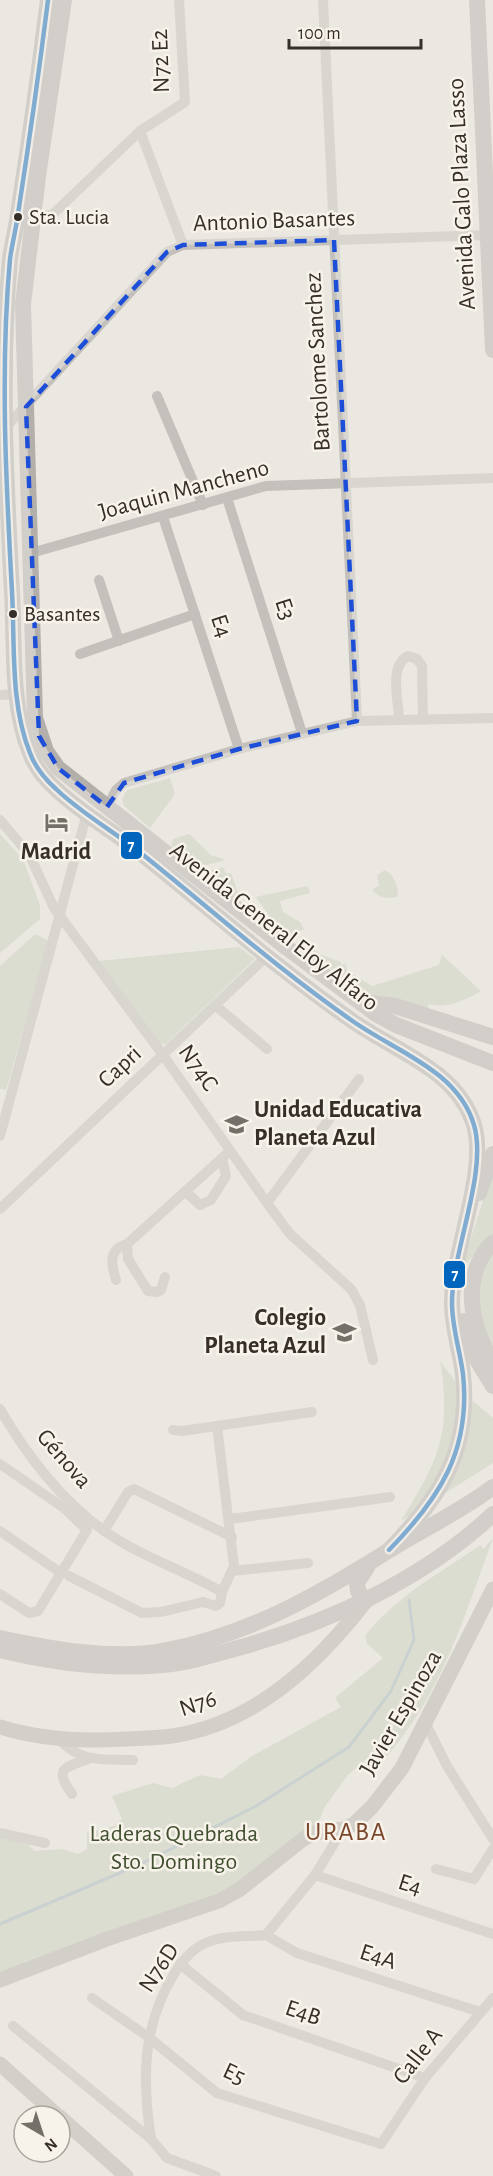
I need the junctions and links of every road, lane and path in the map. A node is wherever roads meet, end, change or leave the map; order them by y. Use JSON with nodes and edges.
{"nodes":[{"id":1,"x":48,"y":0,"type":"edge"},
{"id":2,"x":64,"y":0,"type":"edge"},
{"id":3,"x":179,"y":0,"type":"edge"},
{"id":4,"x":323,"y":0,"type":"edge"},
{"id":5,"x":477,"y":0,"type":"edge"},
{"id":6,"x":140,"y":131,"type":"junction"},
{"id":7,"x":34,"y":216,"type":"junction"},
{"id":8,"x":487,"y":235,"type":"junction"},
{"id":9,"x":334,"y":240,"type":"junction"},
{"id":10,"x":183,"y":245,"type":"junction"},
{"id":11,"x":5,"y":262,"type":"edge"},
{"id":12,"x":493,"y":350,"type":"edge"},
{"id":13,"x":157,"y":396,"type":"dead end"},
{"id":14,"x":26,"y":407,"type":"junction"},
{"id":15,"x":2,"y":430,"type":"edge"},
{"id":16,"x":493,"y":478,"type":"edge"},
{"id":17,"x":345,"y":483,"type":"junction"},
{"id":18,"x":227,"y":498,"type":"junction"},
{"id":19,"x":203,"y":505,"type":"junction"},
{"id":20,"x":163,"y":517,"type":"junction"},
{"id":21,"x":4,"y":526,"type":"edge"},
{"id":22,"x":31,"y":553,"type":"junction"},
{"id":23,"x":99,"y":580,"type":"dead end"},
{"id":24,"x":195,"y":614,"type":"junction"},
{"id":25,"x":119,"y":641,"type":"junction"},
{"id":26,"x":80,"y":654,"type":"dead end"},
{"id":27,"x":18,"y":694,"type":"junction"},
{"id":28,"x":0,"y":695,"type":"edge"},
{"id":29,"x":493,"y":717,"type":"edge"},
{"id":30,"x":399,"y":720,"type":"junction"},
{"id":31,"x":423,"y":720,"type":"junction"},
{"id":32,"x":357,"y":722,"type":"junction"},
{"id":33,"x":302,"y":733,"type":"junction"},
{"id":34,"x":239,"y":748,"type":"junction"},
{"id":35,"x":107,"y":807,"type":"junction"},
{"id":36,"x":87,"y":813,"type":"junction"},
{"id":37,"x":0,"y":820,"type":"edge"},
{"id":38,"x":61,"y":916,"type":"junction"},
{"id":39,"x":268,"y":955,"type":"junction"},
{"id":40,"x":360,"y":1002,"type":"junction"},
{"id":41,"x":215,"y":1005,"type":"junction"},
{"id":42,"x":493,"y":1037,"type":"edge"},
{"id":43,"x":267,"y":1049,"type":"dead end"},
{"id":44,"x":163,"y":1055,"type":"junction"},
{"id":45,"x":493,"y":1063,"type":"edge"},
{"id":46,"x":359,"y":1079,"type":"dead end"},
{"id":47,"x":0,"y":1136,"type":"edge"},
{"id":48,"x":226,"y":1154,"type":"junction"},
{"id":49,"x":493,"y":1154,"type":"edge"},
{"id":50,"x":185,"y":1191,"type":"junction"},
{"id":51,"x":267,"y":1203,"type":"junction"},
{"id":52,"x":0,"y":1209,"type":"edge"},
{"id":53,"x":493,"y":1242,"type":"edge"},
{"id":54,"x":127,"y":1244,"type":"junction"},
{"id":55,"x":165,"y":1277,"type":"dead end"},
{"id":56,"x":116,"y":1280,"type":"dead end"},
{"id":57,"x":459,"y":1348,"type":"junction"},
{"id":58,"x":373,"y":1360,"type":"dead end"},
{"id":59,"x":493,"y":1363,"type":"edge"},
{"id":60,"x":493,"y":1386,"type":"edge"},
{"id":61,"x":493,"y":1392,"type":"edge"},
{"id":62,"x":0,"y":1409,"type":"edge"},
{"id":63,"x":312,"y":1412,"type":"dead end"},
{"id":64,"x":217,"y":1426,"type":"junction"},
{"id":65,"x":173,"y":1430,"type":"dead end"},
{"id":66,"x":0,"y":1464,"type":"edge"},
{"id":67,"x":493,"y":1487,"type":"edge"},
{"id":68,"x":390,"y":1497,"type":"dead end"},
{"id":69,"x":491,"y":1517,"type":"edge"},
{"id":70,"x":230,"y":1519,"type":"junction"},
{"id":71,"x":104,"y":1531,"type":"junction"},
{"id":72,"x":0,"y":1532,"type":"edge"},
{"id":73,"x":232,"y":1537,"type":"junction"},
{"id":74,"x":389,"y":1550,"type":"junction"},
{"id":75,"x":375,"y":1559,"type":"junction"},
{"id":76,"x":308,"y":1563,"type":"dead end"},
{"id":77,"x":232,"y":1571,"type":"junction"},
{"id":78,"x":65,"y":1575,"type":"junction"},
{"id":79,"x":202,"y":1583,"type":"junction"},
{"id":80,"x":222,"y":1592,"type":"junction"},
{"id":81,"x":318,"y":1593,"type":"junction"},
{"id":82,"x":0,"y":1594,"type":"edge"},
{"id":83,"x":492,"y":1598,"type":"edge"},
{"id":84,"x":366,"y":1601,"type":"junction"},
{"id":85,"x":203,"y":1602,"type":"junction"},
{"id":86,"x":340,"y":1612,"type":"junction"},
{"id":87,"x":0,"y":1638,"type":"edge"},
{"id":88,"x":0,"y":1650,"type":"edge"},
{"id":89,"x":426,"y":1724,"type":"junction"},
{"id":90,"x":0,"y":1727,"type":"edge"},
{"id":91,"x":58,"y":1739,"type":"junction"},
{"id":92,"x":88,"y":1758,"type":"junction"},
{"id":93,"x":134,"y":1760,"type":"dead end"},
{"id":94,"x":72,"y":1794,"type":"dead end"},
{"id":95,"x":344,"y":1829,"type":"junction"},
{"id":96,"x":0,"y":1833,"type":"edge"},
{"id":97,"x":493,"y":1839,"type":"edge"},
{"id":98,"x":45,"y":1842,"type":"dead end"},
{"id":99,"x":493,"y":1849,"type":"edge"},
{"id":100,"x":436,"y":1869,"type":"dead end"},
{"id":101,"x":315,"y":1875,"type":"junction"},
{"id":102,"x":493,"y":1934,"type":"edge"},
{"id":103,"x":266,"y":1935,"type":"junction"},
{"id":104,"x":180,"y":1964,"type":"junction"},
{"id":105,"x":0,"y":1980,"type":"edge"},
{"id":106,"x":92,"y":1998,"type":"dead end"},
{"id":107,"x":493,"y":1998,"type":"edge"},
{"id":108,"x":480,"y":2013,"type":"junction"},
{"id":109,"x":13,"y":2026,"type":"dead end"},
{"id":110,"x":147,"y":2036,"type":"junction"},
{"id":111,"x":0,"y":2064,"type":"edge"},
{"id":112,"x":425,"y":2078,"type":"junction"},
{"id":113,"x":45,"y":2104,"type":"edge"},
{"id":114,"x":72,"y":2128,"type":"edge"},
{"id":115,"x":151,"y":2139,"type":"junction"},
{"id":116,"x":381,"y":2144,"type":"joint"},
{"id":117,"x":126,"y":2176,"type":"edge"},
{"id":118,"x":216,"y":2176,"type":"edge"}],
"edges":[{"from":1,"to":11,"type":"main road","name":"Avenida General Eloy Alfaro"},
{"from":2,"to":7,"type":"main road","name":"Avenida General Eloy Alfaro"},
{"from":3,"to":6,"type":"street","name":"N72 E2"},
{"from":4,"to":9,"type":"street","name":"Bartolome Sanchez"},
{"from":5,"to":8,"type":"main road","name":"Avenida Galo Plaza Lasso"},
{"from":6,"to":7,"type":"street"},
{"from":6,"to":10,"type":"street"},
{"from":7,"to":14,"type":"main road","name":"Avenida General Eloy Alfaro"},
{"from":8,"to":9,"type":"street","name":"Antonio Basantes"},
{"from":8,"to":12,"type":"main road","name":"Avenida Galo Plaza Lasso"},
{"from":9,"to":10,"type":"street","name":"Antonio Basantes"},
{"from":9,"to":17,"type":"street","name":"Bartolome Sanchez"},
{"from":10,"to":14,"type":"street","name":"Antonio Basantes"},
{"from":11,"to":15,"type":"main road","name":"Avenida General Eloy Alfaro"},
{"from":13,"to":19,"type":"street"},
{"from":14,"to":15,"type":"street","name":"Antonio Basantes"},
{"from":14,"to":22,"type":"main road","name":"Avenida General Eloy Alfaro"},
{"from":15,"to":21,"type":"main road","name":"Avenida General Eloy Alfaro"},
{"from":16,"to":17,"type":"street","name":"Joaquin Mancheno"},
{"from":17,"to":18,"type":"street","name":"Joaquin Mancheno"},
{"from":17,"to":32,"type":"street","name":"Bartolome Sanchez"},
{"from":18,"to":19,"type":"street","name":"Joaquin Mancheno"},
{"from":18,"to":33,"type":"street","name":"E3"},
{"from":19,"to":20,"type":"street","name":"Joaquin Mancheno"},
{"from":20,"to":22,"type":"street","name":"Joaquin Mancheno"},
{"from":20,"to":24,"type":"street","name":"E4"},
{"from":21,"to":27,"type":"main road","name":"Avenida General Eloy Alfaro"},
{"from":22,"to":35,"type":"main road","name":"Avenida General Eloy Alfaro"},
{"from":23,"to":25,"type":"street"},
{"from":24,"to":25,"type":"street"},
{"from":24,"to":34,"type":"street","name":"E4"},
{"from":25,"to":26,"type":"street"},
{"from":27,"to":28,"type":"street"},
{"from":27,"to":36,"type":"main road","name":"Avenida General Eloy Alfaro"},
{"from":29,"to":31,"type":"street"},
{"from":30,"to":31,"type":"street"},
{"from":30,"to":31,"type":"street"},
{"from":30,"to":32,"type":"street"},
{"from":32,"to":33,"type":"street"},
{"from":33,"to":34,"type":"street"},
{"from":34,"to":35,"type":"street"},
{"from":35,"to":40,"type":"main road","name":"Avenida General Eloy Alfaro"},
{"from":36,"to":38,"type":"street"},
{"from":36,"to":39,"type":"main road","name":"Avenida General Eloy Alfaro"},
{"from":37,"to":38,"type":"street","name":"N74C"},
{"from":38,"to":44,"type":"street","name":"N74C"},
{"from":38,"to":47,"type":"street"},
{"from":39,"to":41,"type":"street","name":"Capri"},
{"from":39,"to":57,"type":"main road","name":"Avenida General Eloy Alfaro"},
{"from":40,"to":42,"type":"main road"},
{"from":40,"to":45,"type":"main road","name":"Avenida General Eloy Alfaro"},
{"from":41,"to":43,"type":"street"},
{"from":41,"to":44,"type":"street","name":"Capri"},
{"from":44,"to":48,"type":"street","name":"N74C"},
{"from":44,"to":52,"type":"street","name":"Capri"},
{"from":46,"to":51,"type":"street"},
{"from":48,"to":50,"type":"street"},
{"from":48,"to":50,"type":"street"},
{"from":48,"to":51,"type":"street","name":"N74C"},
{"from":49,"to":60,"type":"main road"},
{"from":50,"to":54,"type":"street"},
{"from":51,"to":58,"type":"street","name":"N74C"},
{"from":53,"to":59,"type":"main road"},
{"from":54,"to":55,"type":"street"},
{"from":54,"to":56,"type":"street"},
{"from":57,"to":61,"type":"main road"},
{"from":57,"to":74,"type":"main road","name":"Avenida General Eloy Alfaro"},
{"from":62,"to":71,"type":"street","name":"Génova"},
{"from":63,"to":64,"type":"street"},
{"from":64,"to":65,"type":"street"},
{"from":64,"to":70,"type":"street"},
{"from":66,"to":78,"type":"street"},
{"from":67,"to":74,"type":"main road"},
{"from":68,"to":70,"type":"street"},
{"from":69,"to":84,"type":"main road"},
{"from":70,"to":73,"type":"street"},
{"from":71,"to":73,"type":"street"},
{"from":71,"to":79,"type":"street","name":"Génova"},
{"from":72,"to":78,"type":"street"},
{"from":73,"to":77,"type":"street"},
{"from":74,"to":75,"type":"main road"},
{"from":75,"to":81,"type":"main road"},
{"from":75,"to":84,"type":"main road"},
{"from":76,"to":77,"type":"street"},
{"from":77,"to":80,"type":"street"},
{"from":78,"to":82,"type":"street"},
{"from":78,"to":85,"type":"street"},
{"from":79,"to":80,"type":"street","name":"Génova"},
{"from":79,"to":85,"type":"street"},
{"from":80,"to":85,"type":"street"},
{"from":81,"to":86,"type":"main road"},
{"from":81,"to":87,"type":"main road"},
{"from":83,"to":89,"type":"street","name":"Javier Espinoza"},
{"from":84,"to":86,"type":"main road"},
{"from":84,"to":91,"type":"street","name":"N76"},
{"from":86,"to":88,"type":"main road"},
{"from":89,"to":95,"type":"street","name":"Javier Espinoza"},
{"from":89,"to":97,"type":"street"},
{"from":90,"to":91,"type":"street","name":"N76"},
{"from":91,"to":92,"type":"street"},
{"from":92,"to":93,"type":"street"},
{"from":92,"to":94,"type":"street"},
{"from":95,"to":101,"type":"street"},
{"from":95,"to":105,"type":"street","name":"Javier Espinoza"},
{"from":96,"to":98,"type":"street"},
{"from":99,"to":100,"type":"street"},
{"from":101,"to":102,"type":"street","name":"E4"},
{"from":101,"to":103,"type":"street"},
{"from":103,"to":104,"type":"street","name":"N76D"},
{"from":103,"to":108,"type":"street","name":"E4A"},
{"from":104,"to":110,"type":"street","name":"N76D"},
{"from":104,"to":112,"type":"street","name":"E4B"},
{"from":106,"to":110,"type":"street","name":"E5"},
{"from":107,"to":108,"type":"street","name":"Calle A"},
{"from":108,"to":112,"type":"street","name":"Calle A"},
{"from":109,"to":115,"type":"street"},
{"from":110,"to":115,"type":"street","name":"N76D"},
{"from":110,"to":116,"type":"street","name":"E5"},
{"from":111,"to":113,"type":"street"},
{"from":112,"to":116,"type":"street","name":"Calle A"},
{"from":114,"to":117,"type":"street"},
{"from":115,"to":118,"type":"street"}]}
